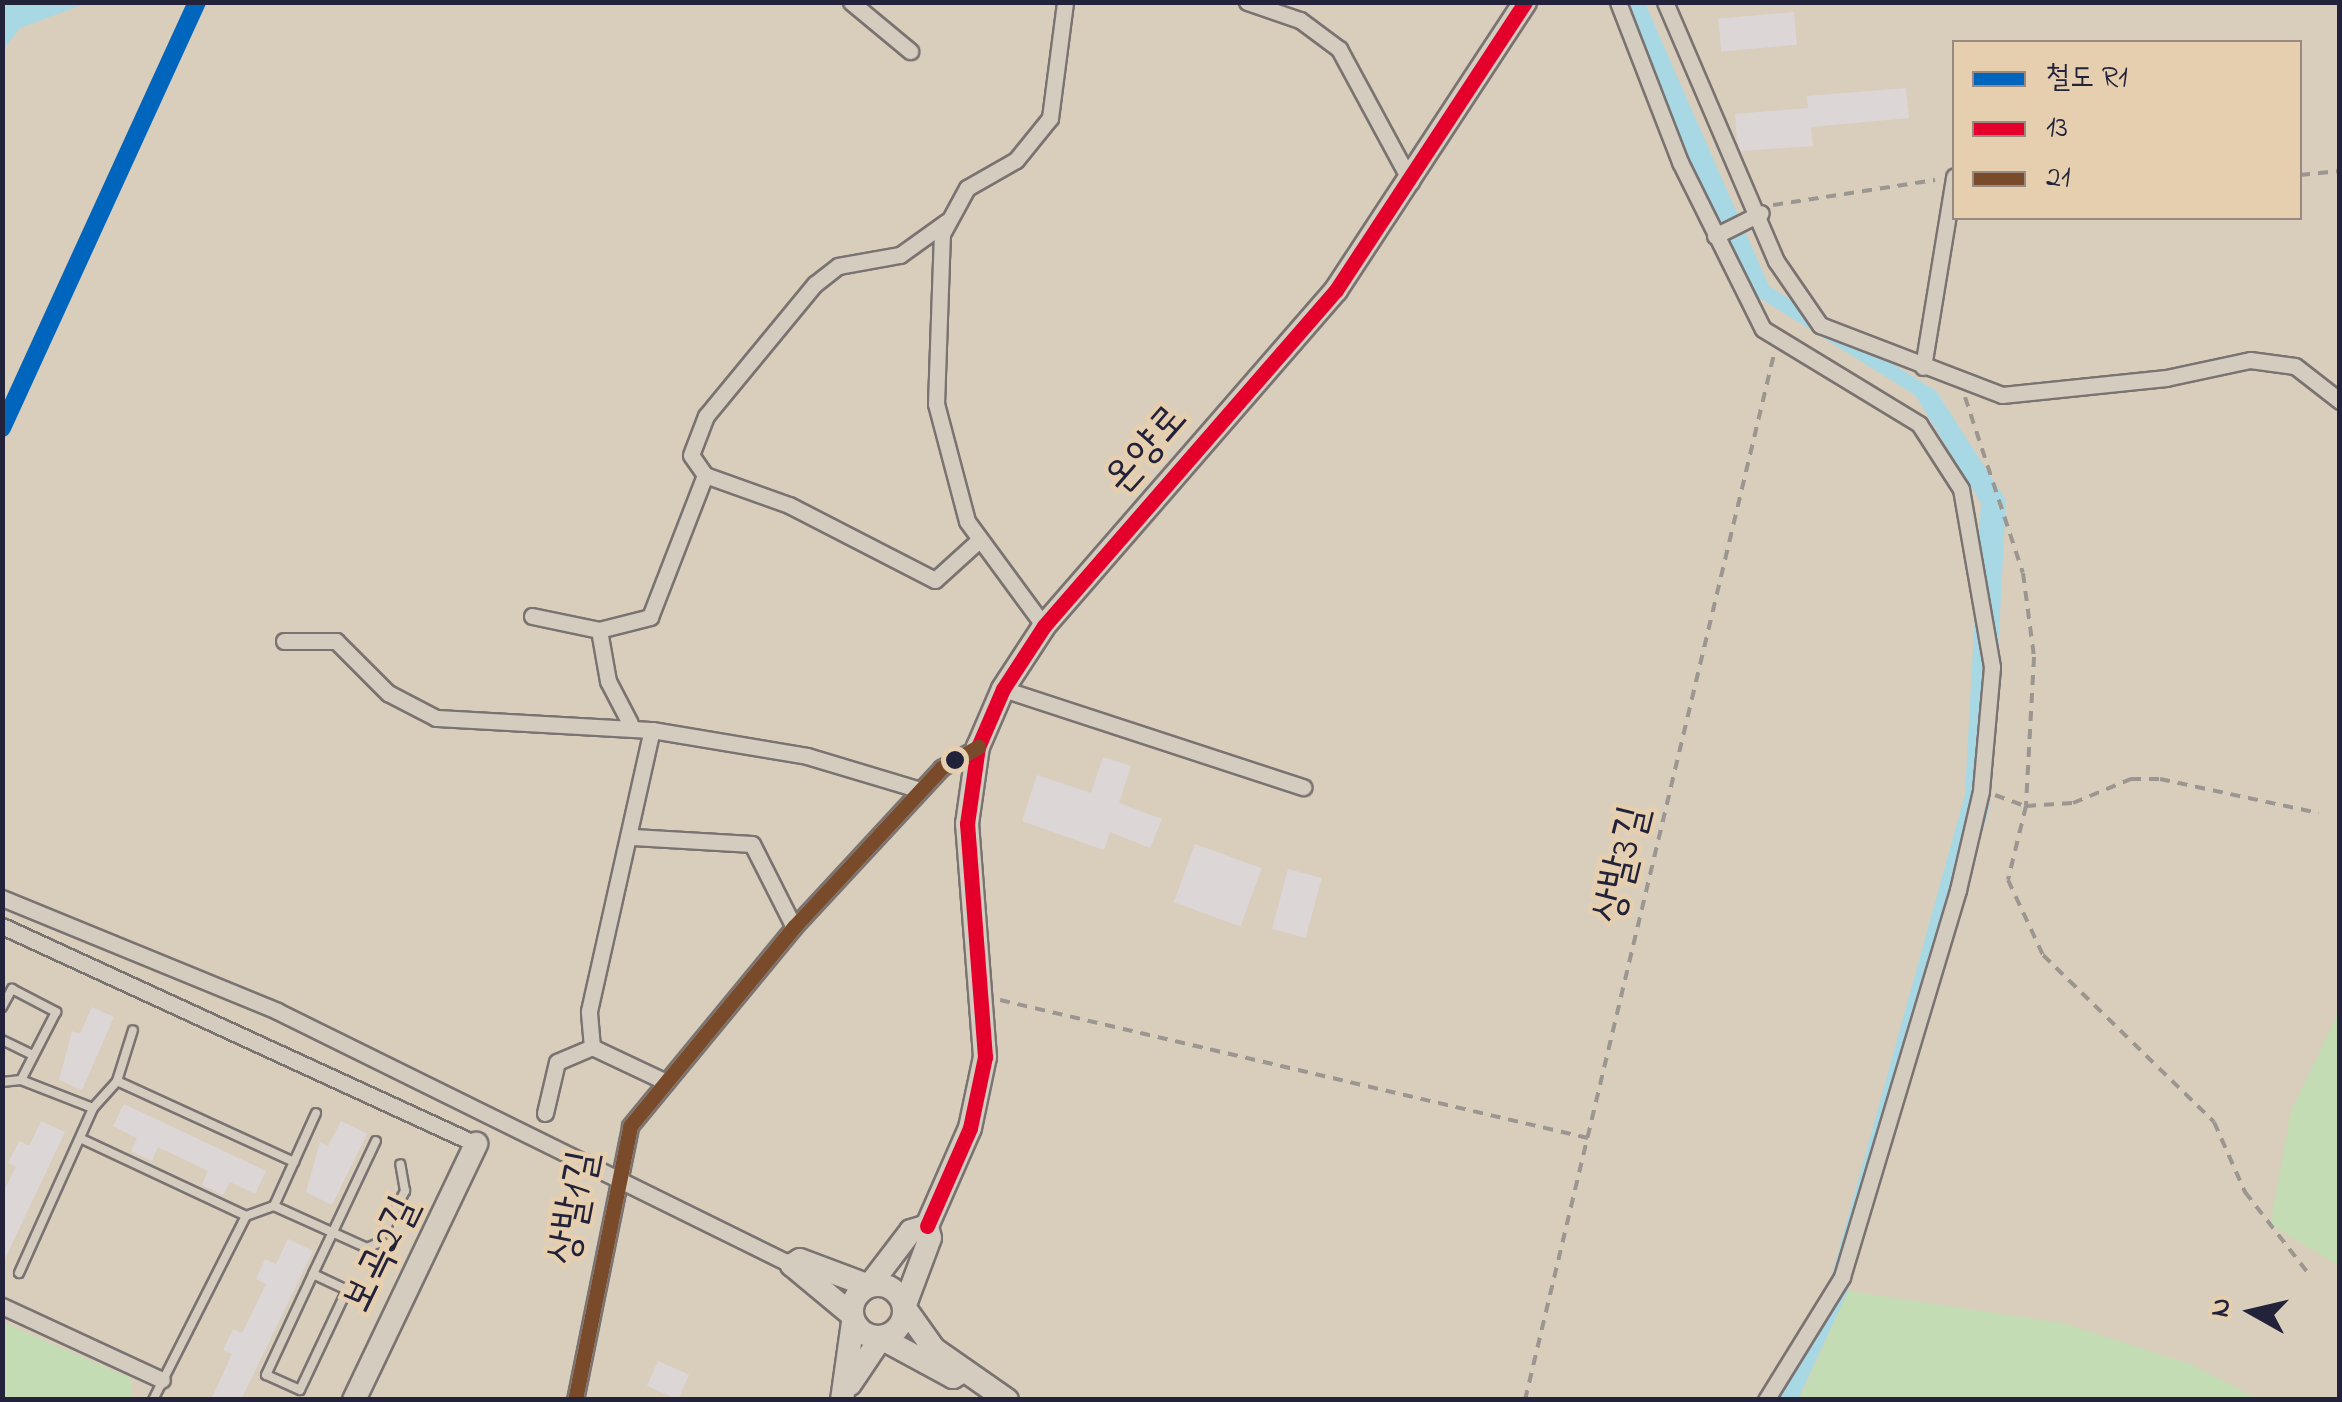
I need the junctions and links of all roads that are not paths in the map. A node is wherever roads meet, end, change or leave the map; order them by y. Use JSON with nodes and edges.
{"nodes":[{"id":1,"x":851,"y":2,"type":"edge"},
{"id":2,"x":1066,"y":2,"type":"edge"},
{"id":3,"x":1248,"y":2,"type":"edge"},
{"id":4,"x":1525,"y":2,"type":"edge"},
{"id":5,"x":1618,"y":2,"type":"edge"},
{"id":6,"x":1666,"y":2,"type":"edge"},
{"id":7,"x":910,"y":51,"type":"dead end"},
{"id":8,"x":1412,"y":183,"type":"junction"},
{"id":9,"x":1952,"y":189,"type":"edge"},
{"id":10,"x":1756,"y":216,"type":"junction"},
{"id":11,"x":947,"y":221,"type":"junction"},
{"id":12,"x":1720,"y":234,"type":"junction"},
{"id":13,"x":1923,"y":367,"type":"junction"},
{"id":14,"x":2340,"y":401,"type":"edge"},
{"id":15,"x":705,"y":475,"type":"junction"},
{"id":16,"x":978,"y":541,"type":"junction"},
{"id":17,"x":532,"y":616,"type":"dead end"},
{"id":18,"x":1044,"y":626,"type":"junction"},
{"id":19,"x":600,"y":630,"type":"junction"},
{"id":20,"x":284,"y":641,"type":"dead end"},
{"id":21,"x":1003,"y":690,"type":"junction"},
{"id":22,"x":630,"y":724,"type":"junction"},
{"id":23,"x":652,"y":730,"type":"junction"},
{"id":24,"x":978,"y":748,"type":"junction"},
{"id":25,"x":1303,"y":787,"type":"dead end"},
{"id":26,"x":920,"y":790,"type":"junction"},
{"id":27,"x":633,"y":837,"type":"junction"},
{"id":28,"x":2,"y":898,"type":"edge"},
{"id":29,"x":2,"y":926,"type":"edge"},
{"id":30,"x":794,"y":927,"type":"junction"},
{"id":31,"x":2,"y":1007,"type":"edge"},
{"id":32,"x":133,"y":1030,"type":"dead end"},
{"id":33,"x":2,"y":1040,"type":"edge"},
{"id":34,"x":592,"y":1047,"type":"junction"},
{"id":35,"x":33,"y":1055,"type":"junction"},
{"id":36,"x":21,"y":1080,"type":"junction"},
{"id":37,"x":2,"y":1082,"type":"edge"},
{"id":38,"x":118,"y":1082,"type":"junction"},
{"id":39,"x":666,"y":1082,"type":"junction"},
{"id":40,"x":93,"y":1108,"type":"junction"},
{"id":41,"x":316,"y":1113,"type":"dead end"},
{"id":42,"x":545,"y":1113,"type":"dead end"},
{"id":43,"x":84,"y":1140,"type":"junction"},
{"id":44,"x":376,"y":1140,"type":"dead end"},
{"id":45,"x":476,"y":1144,"type":"joint"},
{"id":46,"x":294,"y":1162,"type":"junction"},
{"id":47,"x":400,"y":1164,"type":"dead end"},
{"id":48,"x":613,"y":1178,"type":"junction"},
{"id":49,"x":274,"y":1206,"type":"junction"},
{"id":50,"x":246,"y":1216,"type":"junction"},
{"id":51,"x":927,"y":1226,"type":"junction"},
{"id":52,"x":331,"y":1235,"type":"junction"},
{"id":53,"x":792,"y":1264,"type":"junction"},
{"id":54,"x":19,"y":1273,"type":"dead end"},
{"id":55,"x":313,"y":1274,"type":"junction"},
{"id":56,"x":869,"y":1286,"type":"junction"},
{"id":57,"x":2,"y":1306,"type":"edge"},
{"id":58,"x":904,"y":1307,"type":"junction"},
{"id":59,"x":852,"y":1318,"type":"junction"},
{"id":60,"x":881,"y":1338,"type":"junction"},
{"id":61,"x":915,"y":1358,"type":"junction"},
{"id":62,"x":963,"y":1372,"type":"junction"},
{"id":63,"x":162,"y":1380,"type":"junction"},
{"id":64,"x":846,"y":1391,"type":"edge"},
{"id":65,"x":154,"y":1400,"type":"edge"},
{"id":66,"x":354,"y":1400,"type":"edge"},
{"id":67,"x":575,"y":1400,"type":"edge"},
{"id":68,"x":1007,"y":1400,"type":"edge"},
{"id":69,"x":1766,"y":1400,"type":"edge"}],
"edges":[{"from":1,"to":7,"type":"street"},
{"from":2,"to":11,"type":"street"},
{"from":3,"to":8,"type":"street"},
{"from":4,"to":8,"type":"main road","name":"온양로"},
{"from":5,"to":12,"type":"street"},
{"from":6,"to":10,"type":"street"},
{"from":8,"to":18,"type":"main road","name":"온양로"},
{"from":9,"to":13,"type":"street"},
{"from":10,"to":12,"type":"street"},
{"from":10,"to":13,"type":"street"},
{"from":11,"to":15,"type":"street"},
{"from":11,"to":16,"type":"street"},
{"from":12,"to":69,"type":"street"},
{"from":13,"to":14,"type":"street"},
{"from":15,"to":16,"type":"street"},
{"from":15,"to":19,"type":"street"},
{"from":16,"to":18,"type":"street"},
{"from":17,"to":19,"type":"street"},
{"from":18,"to":21,"type":"main road","name":"온양로"},
{"from":19,"to":22,"type":"street"},
{"from":20,"to":22,"type":"street"},
{"from":21,"to":24,"type":"main road","name":"온양로"},
{"from":21,"to":25,"type":"street"},
{"from":22,"to":23,"type":"street"},
{"from":23,"to":26,"type":"street"},
{"from":23,"to":27,"type":"street"},
{"from":24,"to":26,"type":"street","name":"상발1길"},
{"from":24,"to":51,"type":"main road","name":"온양로"},
{"from":26,"to":30,"type":"street","name":"상발1길"},
{"from":27,"to":30,"type":"street"},
{"from":27,"to":34,"type":"street"},
{"from":28,"to":48,"type":"street"},
{"from":29,"to":45,"type":"street"},
{"from":30,"to":39,"type":"street","name":"상발1길"},
{"from":31,"to":35,"type":"lane"},
{"from":32,"to":38,"type":"lane"},
{"from":33,"to":35,"type":"lane"},
{"from":34,"to":39,"type":"street"},
{"from":34,"to":42,"type":"street"},
{"from":35,"to":36,"type":"lane"},
{"from":36,"to":37,"type":"lane"},
{"from":36,"to":40,"type":"lane"},
{"from":38,"to":40,"type":"lane"},
{"from":38,"to":46,"type":"lane"},
{"from":39,"to":48,"type":"street","name":"상발1길"},
{"from":40,"to":43,"type":"lane"},
{"from":41,"to":46,"type":"lane"},
{"from":43,"to":50,"type":"lane"},
{"from":43,"to":54,"type":"lane"},
{"from":44,"to":52,"type":"lane"},
{"from":45,"to":66,"type":"main road","name":"보곡2길"},
{"from":46,"to":49,"type":"lane"},
{"from":47,"to":52,"type":"lane"},
{"from":48,"to":53,"type":"street"},
{"from":48,"to":67,"type":"street","name":"상발1길"},
{"from":49,"to":50,"type":"lane"},
{"from":49,"to":52,"type":"lane"},
{"from":50,"to":63,"type":"lane"},
{"from":51,"to":56,"type":"main road"},
{"from":51,"to":58,"type":"main road","name":"온양로"},
{"from":52,"to":55,"type":"lane"},
{"from":53,"to":56,"type":"main road"},
{"from":53,"to":59,"type":"main road"},
{"from":55,"to":55,"type":"lane"},
{"from":56,"to":58,"type":"main road"},
{"from":56,"to":59,"type":"main road"},
{"from":57,"to":63,"type":"street"},
{"from":58,"to":60,"type":"main road"},
{"from":58,"to":62,"type":"main road"},
{"from":59,"to":60,"type":"main road"},
{"from":59,"to":64,"type":"main road"},
{"from":60,"to":61,"type":"main road"},
{"from":60,"to":64,"type":"main road"},
{"from":61,"to":62,"type":"main road"},
{"from":61,"to":64,"type":"main road"},
{"from":62,"to":68,"type":"main road"},
{"from":63,"to":65,"type":"lane"}]}
